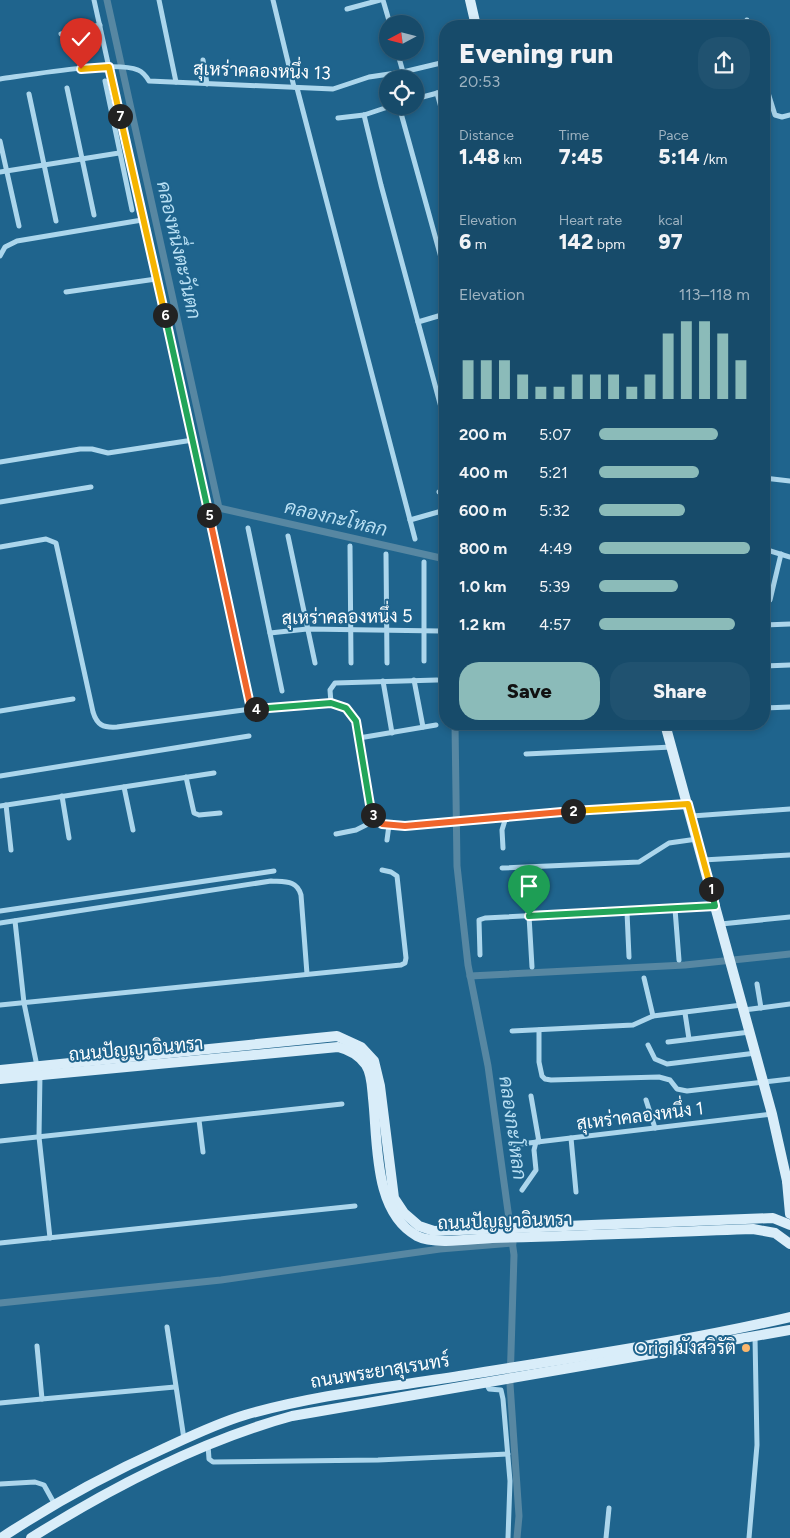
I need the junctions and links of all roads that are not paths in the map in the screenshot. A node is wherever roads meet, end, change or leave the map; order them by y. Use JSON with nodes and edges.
{"nodes":[{"id":1,"x":94,"y":0,"type":"edge"},
{"id":2,"x":158,"y":0,"type":"edge"},
{"id":3,"x":273,"y":0,"type":"edge"},
{"id":4,"x":382,"y":0,"type":"edge"},
{"id":5,"x":470,"y":0,"type":"edge"},
{"id":6,"x":347,"y":9,"type":"dead end"},
{"id":7,"x":387,"y":15,"type":"edge"},
{"id":8,"x":475,"y":20,"type":"edge"},
{"id":9,"x":100,"y":25,"type":"junction"},
{"id":10,"x":61,"y":34,"type":"dead end"},
{"id":11,"x":203,"y":60,"type":"dead end"},
{"id":12,"x":439,"y":63,"type":"edge"},
{"id":13,"x":111,"y":67,"type":"junction"},
{"id":14,"x":411,"y":70,"type":"edge"},
{"id":15,"x":379,"y":76,"type":"edge"},
{"id":16,"x":0,"y":79,"type":"edge"},
{"id":17,"x":105,"y":81,"type":"dead end"},
{"id":18,"x":176,"y":82,"type":"junction"},
{"id":19,"x":207,"y":84,"type":"junction"},
{"id":20,"x":67,"y":88,"type":"dead end"},
{"id":21,"x":296,"y":88,"type":"junction"},
{"id":22,"x":437,"y":93,"type":"joint"},
{"id":23,"x":29,"y":94,"type":"dead end"},
{"id":24,"x":424,"y":97,"type":"edge"},
{"id":25,"x":770,"y":99,"type":"edge"},
{"id":26,"x":439,"y":100,"type":"edge"},
{"id":27,"x":379,"y":110,"type":"edge"},
{"id":28,"x":364,"y":115,"type":"junction"},
{"id":29,"x":401,"y":115,"type":"edge"},
{"id":30,"x":790,"y":115,"type":"edge"},
{"id":31,"x":338,"y":118,"type":"dead end"},
{"id":32,"x":0,"y":141,"type":"edge"},
{"id":33,"x":119,"y":153,"type":"junction"},
{"id":34,"x":82,"y":159,"type":"junction"},
{"id":35,"x":44,"y":166,"type":"junction"},
{"id":36,"x":6,"y":171,"type":"junction"},
{"id":37,"x":0,"y":172,"type":"edge"},
{"id":38,"x":132,"y":210,"type":"dead end"},
{"id":39,"x":94,"y":215,"type":"dead end"},
{"id":40,"x":142,"y":220,"type":"junction"},
{"id":41,"x":56,"y":221,"type":"dead end"},
{"id":42,"x":19,"y":226,"type":"dead end"},
{"id":43,"x":439,"y":250,"type":"edge"},
{"id":44,"x":0,"y":256,"type":"edge"},
{"id":45,"x":156,"y":279,"type":"junction"},
{"id":46,"x":66,"y":292,"type":"dead end"},
{"id":47,"x":439,"y":316,"type":"edge"},
{"id":48,"x":418,"y":322,"type":"junction"},
{"id":49,"x":439,"y":400,"type":"edge"},
{"id":50,"x":192,"y":440,"type":"junction"},
{"id":51,"x":0,"y":462,"type":"edge"},
{"id":52,"x":770,"y":478,"type":"edge"},
{"id":53,"x":790,"y":480,"type":"edge"},
{"id":54,"x":91,"y":487,"type":"dead end"},
{"id":55,"x":0,"y":502,"type":"edge"},
{"id":56,"x":439,"y":512,"type":"edge"},
{"id":57,"x":410,"y":520,"type":"junction"},
{"id":58,"x":248,"y":528,"type":"dead end"},
{"id":59,"x":288,"y":536,"type":"dead end"},
{"id":60,"x":415,"y":539,"type":"dead end"},
{"id":61,"x":350,"y":546,"type":"dead end"},
{"id":62,"x":0,"y":547,"type":"edge"},
{"id":63,"x":770,"y":551,"type":"edge"},
{"id":64,"x":386,"y":554,"type":"dead end"},
{"id":65,"x":781,"y":554,"type":"junction"},
{"id":66,"x":790,"y":557,"type":"edge"},
{"id":67,"x":424,"y":562,"type":"dead end"},
{"id":68,"x":770,"y":600,"type":"dead end"},
{"id":69,"x":790,"y":624,"type":"edge"},
{"id":70,"x":770,"y":625,"type":"edge"},
{"id":71,"x":307,"y":629,"type":"junction"},
{"id":72,"x":350,"y":630,"type":"junction"},
{"id":73,"x":387,"y":630,"type":"junction"},
{"id":74,"x":424,"y":630,"type":"junction"},
{"id":75,"x":439,"y":630,"type":"edge"},
{"id":76,"x":270,"y":633,"type":"junction"},
{"id":77,"x":424,"y":661,"type":"dead end"},
{"id":78,"x":315,"y":663,"type":"dead end"},
{"id":79,"x":351,"y":663,"type":"dead end"},
{"id":80,"x":387,"y":663,"type":"dead end"},
{"id":81,"x":790,"y":665,"type":"edge"},
{"id":82,"x":770,"y":666,"type":"edge"},
{"id":83,"x":414,"y":680,"type":"junction"},
{"id":84,"x":437,"y":680,"type":"dead end"},
{"id":85,"x":383,"y":681,"type":"junction"},
{"id":86,"x":282,"y":691,"type":"dead end"},
{"id":87,"x":73,"y":699,"type":"dead end"},
{"id":88,"x":331,"y":703,"type":"junction"},
{"id":89,"x":790,"y":707,"type":"edge"},
{"id":90,"x":770,"y":708,"type":"edge"},
{"id":91,"x":251,"y":709,"type":"junction"},
{"id":92,"x":0,"y":711,"type":"edge"},
{"id":93,"x":436,"y":725,"type":"dead end"},
{"id":94,"x":422,"y":727,"type":"junction"},
{"id":95,"x":667,"y":730,"type":"edge"},
{"id":96,"x":392,"y":732,"type":"junction"},
{"id":97,"x":248,"y":736,"type":"dead end"},
{"id":98,"x":359,"y":738,"type":"junction"},
{"id":99,"x":672,"y":747,"type":"junction"},
{"id":100,"x":526,"y":754,"type":"dead end"},
{"id":101,"x":214,"y":773,"type":"dead end"},
{"id":102,"x":0,"y":776,"type":"edge"},
{"id":103,"x":186,"y":777,"type":"junction"},
{"id":104,"x":124,"y":787,"type":"junction"},
{"id":105,"x":62,"y":796,"type":"junction"},
{"id":106,"x":688,"y":804,"type":"junction"},
{"id":107,"x":3,"y":805,"type":"edge"},
{"id":108,"x":790,"y":809,"type":"edge"},
{"id":109,"x":220,"y":812,"type":"dead end"},
{"id":110,"x":692,"y":816,"type":"junction"},
{"id":111,"x":506,"y":817,"type":"junction"},
{"id":112,"x":376,"y":820,"type":"junction"},
{"id":113,"x":389,"y":825,"type":"junction"},
{"id":114,"x":133,"y":830,"type":"dead end"},
{"id":115,"x":336,"y":834,"type":"dead end"},
{"id":116,"x":69,"y":838,"type":"dead end"},
{"id":117,"x":698,"y":839,"type":"junction"},
{"id":118,"x":387,"y":840,"type":"dead end"},
{"id":119,"x":503,"y":848,"type":"dead end"},
{"id":120,"x":11,"y":850,"type":"dead end"},
{"id":121,"x":790,"y":855,"type":"edge"},
{"id":122,"x":703,"y":860,"type":"junction"},
{"id":123,"x":502,"y":868,"type":"dead end"},
{"id":124,"x":382,"y":870,"type":"dead end"},
{"id":125,"x":274,"y":871,"type":"dead end"},
{"id":126,"x":715,"y":906,"type":"junction"},
{"id":127,"x":24,"y":908,"type":"junction"},
{"id":128,"x":675,"y":909,"type":"junction"},
{"id":129,"x":3,"y":911,"type":"edge"},
{"id":130,"x":627,"y":912,"type":"junction"},
{"id":131,"x":529,"y":916,"type":"junction"},
{"id":132,"x":790,"y":917,"type":"edge"},
{"id":133,"x":26,"y":919,"type":"junction"},
{"id":134,"x":15,"y":921,"type":"junction"},
{"id":135,"x":7,"y":922,"type":"junction"},
{"id":136,"x":0,"y":923,"type":"edge"},
{"id":137,"x":720,"y":924,"type":"junction"},
{"id":138,"x":480,"y":955,"type":"dead end"},
{"id":139,"x":629,"y":957,"type":"dead end"},
{"id":140,"x":679,"y":960,"type":"dead end"},
{"id":141,"x":532,"y":967,"type":"dead end"},
{"id":142,"x":307,"y":974,"type":"junction"},
{"id":143,"x":644,"y":978,"type":"dead end"},
{"id":144,"x":757,"y":984,"type":"dead end"},
{"id":145,"x":24,"y":1003,"type":"junction"},
{"id":146,"x":790,"y":1004,"type":"edge"},
{"id":147,"x":0,"y":1005,"type":"edge"},
{"id":148,"x":744,"y":1008,"type":"junction"},
{"id":149,"x":761,"y":1008,"type":"junction"},
{"id":150,"x":685,"y":1013,"type":"junction"},
{"id":151,"x":653,"y":1016,"type":"junction"},
{"id":152,"x":538,"y":1030,"type":"junction"},
{"id":153,"x":512,"y":1031,"type":"dead end"},
{"id":154,"x":750,"y":1032,"type":"junction"},
{"id":155,"x":689,"y":1040,"type":"junction"},
{"id":156,"x":668,"y":1042,"type":"dead end"},
{"id":157,"x":648,"y":1045,"type":"dead end"},
{"id":158,"x":756,"y":1053,"type":"junction"},
{"id":159,"x":0,"y":1070,"type":"edge"},
{"id":160,"x":39,"y":1070,"type":"junction"},
{"id":161,"x":0,"y":1079,"type":"edge"},
{"id":162,"x":790,"y":1079,"type":"edge"},
{"id":163,"x":764,"y":1082,"type":"junction"},
{"id":164,"x":531,"y":1096,"type":"dead end"},
{"id":165,"x":646,"y":1100,"type":"dead end"},
{"id":166,"x":342,"y":1104,"type":"dead end"},
{"id":167,"x":772,"y":1114,"type":"junction"},
{"id":168,"x":199,"y":1120,"type":"junction"},
{"id":169,"x":655,"y":1128,"type":"junction"},
{"id":170,"x":39,"y":1137,"type":"junction"},
{"id":171,"x":571,"y":1138,"type":"junction"},
{"id":172,"x":0,"y":1141,"type":"edge"},
{"id":173,"x":538,"y":1142,"type":"junction"},
{"id":174,"x":512,"y":1145,"type":"dead end"},
{"id":175,"x":203,"y":1152,"type":"dead end"},
{"id":176,"x":788,"y":1188,"type":"edge"},
{"id":177,"x":522,"y":1190,"type":"dead end"},
{"id":178,"x":576,"y":1192,"type":"dead end"},
{"id":179,"x":355,"y":1206,"type":"dead end"},
{"id":180,"x":790,"y":1214,"type":"edge"},
{"id":181,"x":773,"y":1218,"type":"junction"},
{"id":182,"x":790,"y":1224,"type":"edge"},
{"id":183,"x":521,"y":1233,"type":"junction"},
{"id":184,"x":50,"y":1238,"type":"junction"},
{"id":185,"x":0,"y":1243,"type":"edge"},
{"id":186,"x":790,"y":1244,"type":"edge"},
{"id":187,"x":790,"y":1317,"type":"edge"},
{"id":188,"x":167,"y":1326,"type":"dead end"},
{"id":189,"x":790,"y":1330,"type":"edge"},
{"id":190,"x":754,"y":1336,"type":"junction"},
{"id":191,"x":37,"y":1346,"type":"dead end"},
{"id":192,"x":524,"y":1371,"type":"junction"},
{"id":193,"x":486,"y":1382,"type":"junction"},
{"id":194,"x":175,"y":1387,"type":"junction"},
{"id":195,"x":42,"y":1399,"type":"junction"},
{"id":196,"x":0,"y":1403,"type":"edge"},
{"id":197,"x":184,"y":1439,"type":"junction"},
{"id":198,"x":208,"y":1444,"type":"junction"},
{"id":199,"x":508,"y":1454,"type":"junction"},
{"id":200,"x":0,"y":1484,"type":"edge"},
{"id":201,"x":54,"y":1503,"type":"junction"},
{"id":202,"x":609,"y":1508,"type":"dead end"},
{"id":203,"x":1,"y":1538,"type":"edge"},
{"id":204,"x":31,"y":1538,"type":"edge"},
{"id":205,"x":508,"y":1538,"type":"edge"},
{"id":206,"x":606,"y":1538,"type":"edge"},
{"id":207,"x":749,"y":1538,"type":"edge"}],
"edges":[{"from":1,"to":9,"type":"street"},
{"from":2,"to":18,"type":"street"},
{"from":3,"to":21,"type":"street"},
{"from":4,"to":6,"type":"street"},
{"from":4,"to":7,"type":"street"},
{"from":5,"to":8,"type":"street"},
{"from":9,"to":10,"type":"street"},
{"from":9,"to":13,"type":"street"},
{"from":11,"to":19,"type":"street"},
{"from":12,"to":14,"type":"street","name":"สุเหร่าคลองหนึ่ง 13"},
{"from":13,"to":16,"type":"street","name":"สุเหร่าคลองหนึ่ง 13"},
{"from":13,"to":18,"type":"street","name":"สุเหร่าคลองหนึ่ง 13"},
{"from":13,"to":40,"type":"street"},
{"from":15,"to":21,"type":"street","name":"สุเหร่าคลองหนึ่ง 13"},
{"from":17,"to":33,"type":"street"},
{"from":18,"to":19,"type":"street","name":"สุเหร่าคลองหนึ่ง 13"},
{"from":19,"to":21,"type":"street","name":"สุเหร่าคลองหนึ่ง 13"},
{"from":20,"to":34,"type":"street"},
{"from":21,"to":57,"type":"street"},
{"from":22,"to":24,"type":"street"},
{"from":22,"to":26,"type":"street"},
{"from":23,"to":35,"type":"street"},
{"from":25,"to":30,"type":"street"},
{"from":27,"to":28,"type":"street"},
{"from":28,"to":31,"type":"street"},
{"from":28,"to":48,"type":"street"},
{"from":29,"to":43,"type":"street"},
{"from":32,"to":36,"type":"street"},
{"from":33,"to":34,"type":"street"},
{"from":33,"to":38,"type":"street"},
{"from":34,"to":35,"type":"street"},
{"from":34,"to":39,"type":"street"},
{"from":35,"to":36,"type":"street"},
{"from":35,"to":41,"type":"street"},
{"from":36,"to":37,"type":"street"},
{"from":36,"to":42,"type":"street"},
{"from":40,"to":44,"type":"street"},
{"from":40,"to":45,"type":"street"},
{"from":45,"to":46,"type":"street"},
{"from":45,"to":50,"type":"street"},
{"from":47,"to":48,"type":"street"},
{"from":48,"to":49,"type":"street"},
{"from":50,"to":51,"type":"street"},
{"from":50,"to":91,"type":"street"},
{"from":52,"to":53,"type":"street"},
{"from":54,"to":55,"type":"street"},
{"from":56,"to":57,"type":"street"},
{"from":57,"to":60,"type":"street"},
{"from":58,"to":76,"type":"street"},
{"from":59,"to":71,"type":"street"},
{"from":61,"to":72,"type":"street"},
{"from":62,"to":91,"type":"street"},
{"from":63,"to":65,"type":"street"},
{"from":64,"to":73,"type":"street"},
{"from":65,"to":66,"type":"street"},
{"from":65,"to":68,"type":"street"},
{"from":67,"to":74,"type":"street"},
{"from":69,"to":70,"type":"street"},
{"from":71,"to":72,"type":"street","name":"สุเหร่าคลองหนึ่ง 5"},
{"from":71,"to":76,"type":"street","name":"สุเหร่าคลองหนึ่ง 5"},
{"from":71,"to":78,"type":"street"},
{"from":72,"to":73,"type":"street","name":"สุเหร่าคลองหนึ่ง 5"},
{"from":72,"to":79,"type":"street"},
{"from":73,"to":74,"type":"street","name":"สุเหร่าคลองหนึ่ง 5"},
{"from":73,"to":80,"type":"street"},
{"from":74,"to":75,"type":"street","name":"สุเหร่าคลองหนึ่ง 5"},
{"from":74,"to":77,"type":"street"},
{"from":76,"to":86,"type":"street"},
{"from":81,"to":82,"type":"street"},
{"from":83,"to":84,"type":"street"},
{"from":83,"to":85,"type":"street"},
{"from":83,"to":94,"type":"street"},
{"from":85,"to":88,"type":"street"},
{"from":85,"to":96,"type":"street"},
{"from":87,"to":92,"type":"street"},
{"from":88,"to":91,"type":"street"},
{"from":88,"to":98,"type":"street"},
{"from":89,"to":90,"type":"street"},
{"from":93,"to":94,"type":"street"},
{"from":94,"to":96,"type":"street"},
{"from":95,"to":99,"type":"street"},
{"from":96,"to":98,"type":"street"},
{"from":97,"to":102,"type":"street"},
{"from":98,"to":112,"type":"street"},
{"from":99,"to":100,"type":"street"},
{"from":99,"to":106,"type":"street"},
{"from":101,"to":103,"type":"street"},
{"from":103,"to":104,"type":"street"},
{"from":103,"to":109,"type":"street"},
{"from":104,"to":105,"type":"street"},
{"from":104,"to":114,"type":"street"},
{"from":105,"to":107,"type":"street"},
{"from":105,"to":116,"type":"street"},
{"from":106,"to":110,"type":"street"},
{"from":106,"to":111,"type":"street"},
{"from":107,"to":120,"type":"street"},
{"from":108,"to":110,"type":"street"},
{"from":110,"to":117,"type":"street"},
{"from":111,"to":113,"type":"street"},
{"from":111,"to":119,"type":"street"},
{"from":112,"to":113,"type":"street"},
{"from":112,"to":115,"type":"street"},
{"from":113,"to":118,"type":"street"},
{"from":117,"to":122,"type":"street"},
{"from":117,"to":123,"type":"street"},
{"from":121,"to":122,"type":"street"},
{"from":122,"to":126,"type":"street"},
{"from":124,"to":142,"type":"street"},
{"from":125,"to":127,"type":"street"},
{"from":126,"to":128,"type":"street"},
{"from":126,"to":137,"type":"street"},
{"from":127,"to":129,"type":"street"},
{"from":127,"to":133,"type":"street"},
{"from":128,"to":130,"type":"street"},
{"from":128,"to":140,"type":"street"},
{"from":129,"to":135,"type":"street"},
{"from":130,"to":131,"type":"street"},
{"from":130,"to":139,"type":"street"},
{"from":131,"to":138,"type":"street"},
{"from":131,"to":141,"type":"street"},
{"from":132,"to":137,"type":"street"},
{"from":133,"to":134,"type":"street"},
{"from":133,"to":142,"type":"street"},
{"from":134,"to":135,"type":"street"},
{"from":134,"to":145,"type":"street"},
{"from":135,"to":136,"type":"street"},
{"from":137,"to":148,"type":"street"},
{"from":142,"to":145,"type":"street"},
{"from":143,"to":151,"type":"street"},
{"from":144,"to":149,"type":"street"},
{"from":145,"to":147,"type":"street"},
{"from":145,"to":160,"type":"street"},
{"from":146,"to":149,"type":"street"},
{"from":148,"to":149,"type":"street"},
{"from":148,"to":150,"type":"street"},
{"from":148,"to":154,"type":"street"},
{"from":150,"to":151,"type":"street"},
{"from":150,"to":155,"type":"street"},
{"from":151,"to":152,"type":"street"},
{"from":152,"to":153,"type":"street"},
{"from":152,"to":163,"type":"street"},
{"from":154,"to":155,"type":"street"},
{"from":154,"to":158,"type":"street"},
{"from":155,"to":156,"type":"street"},
{"from":157,"to":158,"type":"street"},
{"from":158,"to":163,"type":"street"},
{"from":159,"to":160,"type":"street","name":"ถนนปัญญาอินทรา"},
{"from":160,"to":161,"type":"street","name":"ถนนปัญญาอินทรา"},
{"from":160,"to":170,"type":"street"},
{"from":160,"to":183,"type":"street","name":"ถนนปัญญาอินทรา"},
{"from":162,"to":163,"type":"street"},
{"from":163,"to":167,"type":"street"},
{"from":164,"to":173,"type":"street"},
{"from":165,"to":169,"type":"street"},
{"from":166,"to":168,"type":"street"},
{"from":167,"to":169,"type":"street","name":"สุเหร่าคลองหนึ่ง 1"},
{"from":167,"to":176,"type":"street"},
{"from":168,"to":170,"type":"street"},
{"from":168,"to":175,"type":"street"},
{"from":169,"to":171,"type":"street","name":"สุเหร่าคลองหนึ่ง 1"},
{"from":170,"to":172,"type":"street"},
{"from":170,"to":184,"type":"street"},
{"from":171,"to":173,"type":"street","name":"สุเหร่าคลองหนึ่ง 1"},
{"from":171,"to":178,"type":"street"},
{"from":173,"to":174,"type":"street","name":"สุเหร่าคลองหนึ่ง 1"},
{"from":173,"to":177,"type":"street"},
{"from":176,"to":180,"type":"street"},
{"from":176,"to":181,"type":"street"},
{"from":179,"to":184,"type":"street"},
{"from":181,"to":182,"type":"street","name":"ถนนปัญญาอินทรา"},
{"from":181,"to":183,"type":"street","name":"ถนนปัญญาอินทรา"},
{"from":183,"to":186,"type":"street","name":"ถนนปัญญาอินทรา"},
{"from":184,"to":185,"type":"street"},
{"from":187,"to":192,"type":"street","name":"ถนนพระยาสุเรนทร์"},
{"from":188,"to":194,"type":"street"},
{"from":189,"to":190,"type":"street","name":"ถนนพระยาสุเรนทร์"},
{"from":190,"to":192,"type":"street","name":"ถนนพระยาสุเรนทร์"},
{"from":190,"to":207,"type":"street"},
{"from":191,"to":195,"type":"street"},
{"from":192,"to":193,"type":"street","name":"ถนนพระยาสุเรนทร์"},
{"from":192,"to":197,"type":"street","name":"ถนนพระยาสุเรนทร์"},
{"from":193,"to":198,"type":"street","name":"ถนนพระยาสุเรนทร์"},
{"from":193,"to":199,"type":"street"},
{"from":194,"to":195,"type":"street"},
{"from":194,"to":197,"type":"street"},
{"from":195,"to":196,"type":"street"},
{"from":197,"to":201,"type":"street","name":"ถนนพระยาสุเรนทร์"},
{"from":198,"to":199,"type":"street"},
{"from":198,"to":204,"type":"street","name":"ถนนพระยาสุเรนทร์"},
{"from":199,"to":205,"type":"street"},
{"from":200,"to":201,"type":"street"},
{"from":201,"to":203,"type":"street","name":"ถนนพระยาสุเรนทร์"},
{"from":202,"to":206,"type":"street"}]}
